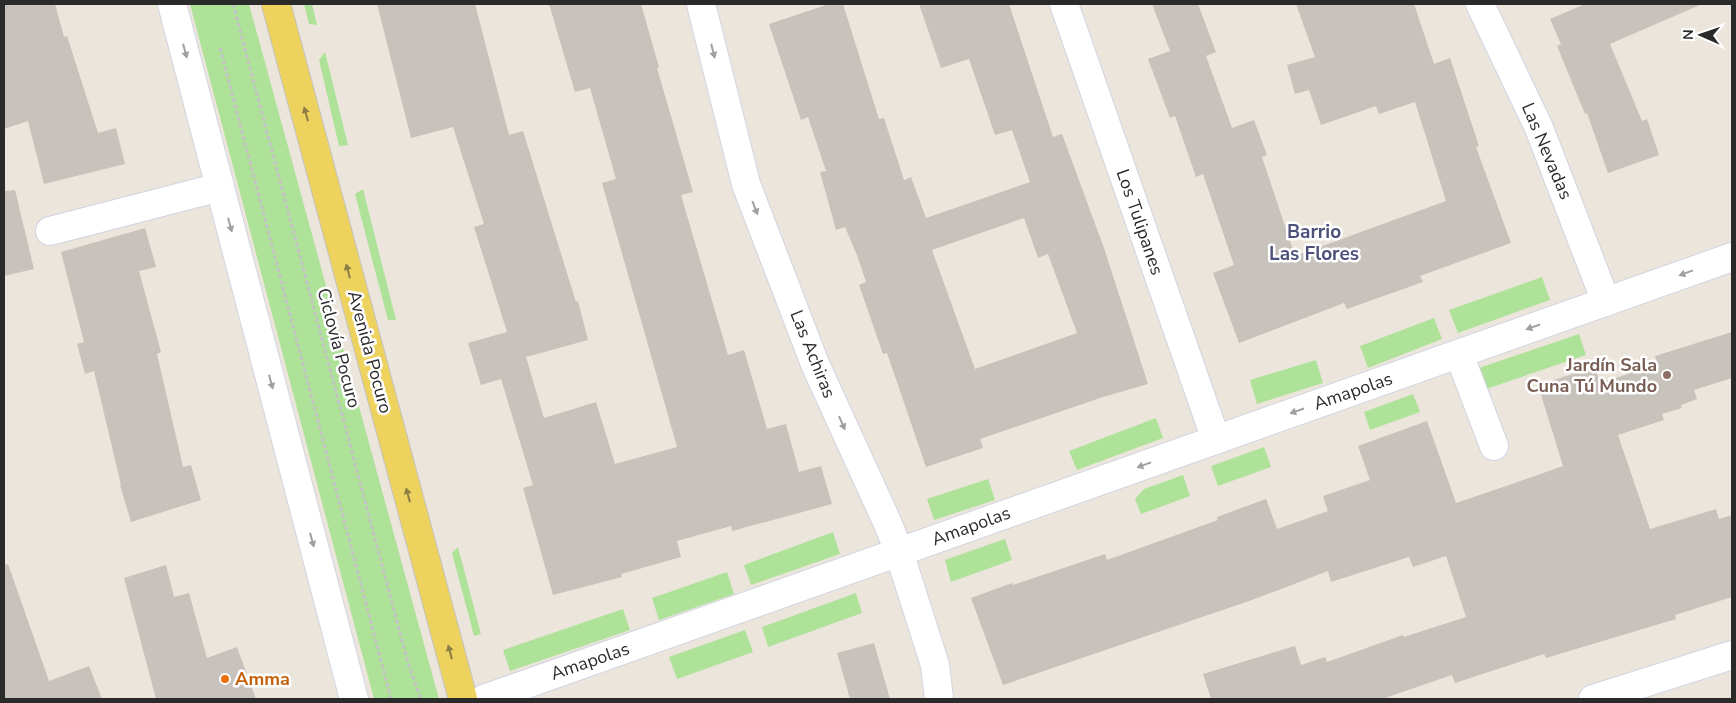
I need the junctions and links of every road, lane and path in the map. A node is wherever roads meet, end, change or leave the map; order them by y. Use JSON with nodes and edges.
{"nodes":[{"id":1,"x":172,"y":4,"type":"edge"},
{"id":2,"x":233,"y":4,"type":"edge"},
{"id":3,"x":276,"y":4,"type":"edge"},
{"id":4,"x":700,"y":4,"type":"edge"},
{"id":5,"x":1064,"y":4,"type":"edge"},
{"id":6,"x":1480,"y":4,"type":"edge"},
{"id":7,"x":219,"y":42,"type":"dead end"},
{"id":8,"x":220,"y":187,"type":"junction"},
{"id":9,"x":50,"y":231,"type":"dead end"},
{"id":10,"x":1732,"y":257,"type":"edge"},
{"id":11,"x":1606,"y":302,"type":"junction"},
{"id":12,"x":1459,"y":354,"type":"junction"},
{"id":13,"x":1216,"y":440,"type":"junction"},
{"id":14,"x":1494,"y":446,"type":"dead end"},
{"id":15,"x":899,"y":552,"type":"junction"},
{"id":16,"x":1732,"y":655,"type":"edge"},
{"id":17,"x":354,"y":699,"type":"edge"},
{"id":18,"x":392,"y":699,"type":"edge"},
{"id":19,"x":421,"y":699,"type":"edge"},
{"id":20,"x":463,"y":699,"type":"edge"},
{"id":21,"x":484,"y":699,"type":"edge"},
{"id":22,"x":939,"y":699,"type":"edge"},
{"id":23,"x":1593,"y":699,"type":"edge"}],
"edges":[{"from":1,"to":8,"type":"street","one_way":true},
{"from":2,"to":19,"type":"path","name":"Ciclovía Pocuro"},
{"from":20,"to":3,"type":"main road","name":"Avenida Pocuro","one_way":true},
{"from":4,"to":15,"type":"street","name":"Las Achiras","one_way":true},
{"from":5,"to":13,"type":"street","name":"Los Tulipanes"},
{"from":6,"to":11,"type":"street","name":"Las Nevadas"},
{"from":7,"to":18,"type":"path"},
{"from":8,"to":9,"type":"street"},
{"from":8,"to":17,"type":"street","one_way":true},
{"from":10,"to":11,"type":"street","name":"Amapolas","one_way":true},
{"from":11,"to":12,"type":"street","name":"Amapolas","one_way":true},
{"from":12,"to":13,"type":"street","name":"Amapolas","one_way":true},
{"from":12,"to":14,"type":"street"},
{"from":13,"to":15,"type":"street","name":"Amapolas","one_way":true},
{"from":15,"to":21,"type":"street","name":"Amapolas"},
{"from":15,"to":22,"type":"street","name":"Las Achiras"},
{"from":16,"to":23,"type":"street"}]}
